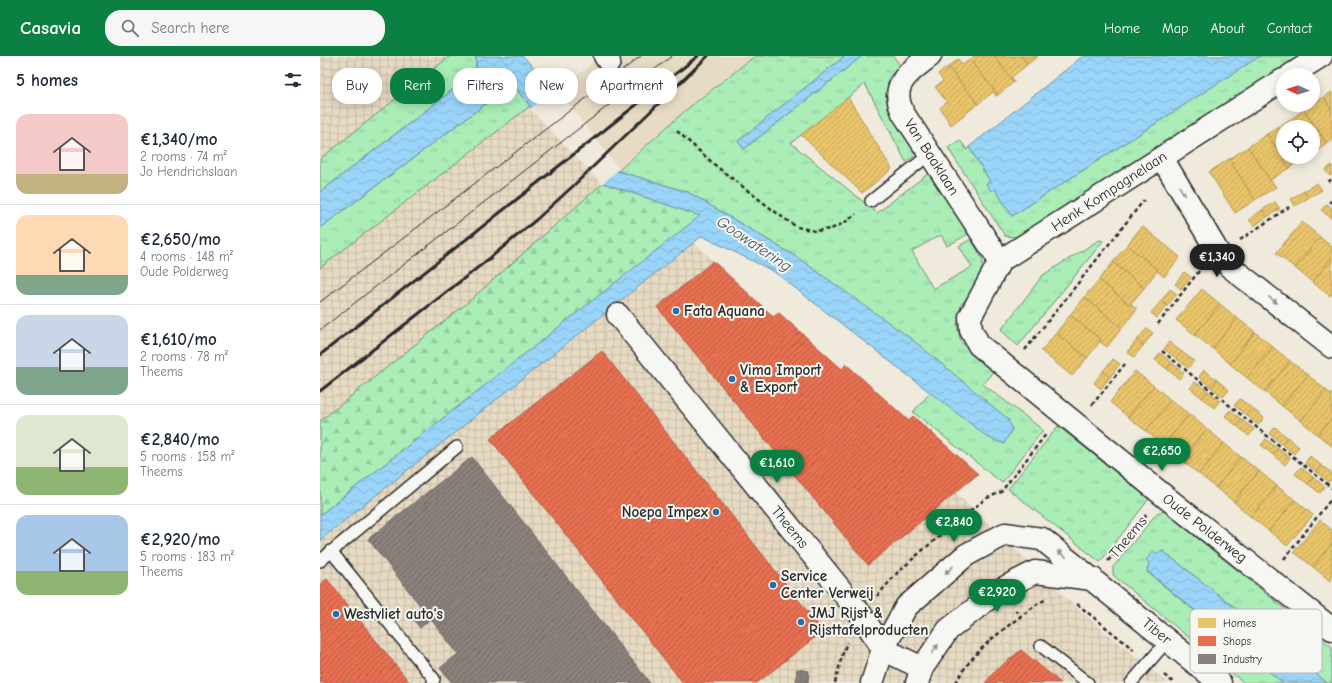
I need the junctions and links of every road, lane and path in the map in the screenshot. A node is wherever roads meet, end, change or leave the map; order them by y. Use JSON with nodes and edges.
{"nodes":[{"id":1,"x":930,"y":56,"type":"edge"},
{"id":2,"x":1321,"y":56,"type":"edge"},
{"id":3,"x":1302,"y":68,"type":"edge"},
{"id":4,"x":1276,"y":85,"type":"edge"},
{"id":5,"x":677,"y":131,"type":"dead end"},
{"id":6,"x":930,"y":154,"type":"junction"},
{"id":7,"x":1165,"y":164,"type":"junction"},
{"id":8,"x":1332,"y":179,"type":"edge"},
{"id":9,"x":1328,"y":182,"type":"dead end"},
{"id":10,"x":871,"y":201,"type":"joint"},
{"id":11,"x":1000,"y":261,"type":"junction"},
{"id":12,"x":618,"y":315,"type":"dead end"},
{"id":13,"x":971,"y":330,"type":"joint"},
{"id":14,"x":1332,"y":347,"type":"edge"},
{"id":15,"x":1162,"y":351,"type":"dead end"},
{"id":16,"x":1125,"y":364,"type":"dead end"},
{"id":17,"x":1010,"y":370,"type":"junction"},
{"id":18,"x":1077,"y":424,"type":"junction"},
{"id":19,"x":1050,"y":429,"type":"dead end"},
{"id":20,"x":457,"y":447,"type":"dead end"},
{"id":21,"x":1332,"y":488,"type":"edge"},
{"id":22,"x":1162,"y":495,"type":"junction"},
{"id":23,"x":1332,"y":498,"type":"edge"},
{"id":24,"x":331,"y":551,"type":"junction"},
{"id":25,"x":320,"y":561,"type":"edge"},
{"id":26,"x":1269,"y":578,"type":"junction"},
{"id":27,"x":1093,"y":579,"type":"junction"},
{"id":28,"x":1307,"y":609,"type":"edge"},
{"id":29,"x":862,"y":616,"type":"junction"},
{"id":30,"x":1322,"y":621,"type":"edge"},
{"id":31,"x":1332,"y":629,"type":"edge"},
{"id":32,"x":1168,"y":640,"type":"junction"},
{"id":33,"x":1041,"y":646,"type":"dead end"},
{"id":34,"x":883,"y":650,"type":"junction"},
{"id":35,"x":1190,"y":658,"type":"edge"},
{"id":36,"x":1208,"y":673,"type":"edge"},
{"id":37,"x":920,"y":676,"type":"edge"},
{"id":38,"x":433,"y":683,"type":"edge"},
{"id":39,"x":835,"y":683,"type":"edge"},
{"id":40,"x":872,"y":683,"type":"edge"},
{"id":41,"x":1088,"y":683,"type":"edge"},
{"id":42,"x":1132,"y":683,"type":"edge"},
{"id":43,"x":1220,"y":683,"type":"edge"}],
"edges":[{"from":1,"to":6,"type":"street","name":"Van Baaklaan"},
{"from":2,"to":3,"type":"street"},
{"from":4,"to":7,"type":"street","name":"Henk Kompagnelaan"},
{"from":5,"to":10,"type":"path"},
{"from":6,"to":10,"type":"lane"},
{"from":6,"to":11,"type":"street","name":"Van Baaklaan"},
{"from":7,"to":11,"type":"street","name":"Henk Kompagnelaan"},
{"from":7,"to":14,"type":"street","one_way":true},
{"from":7,"to":17,"type":"path"},
{"from":8,"to":9,"type":"path"},
{"from":11,"to":13,"type":"street","name":"Henk Kompagnelaan"},
{"from":12,"to":29,"type":"street","name":"Theems"},
{"from":13,"to":17,"type":"street","name":"Oude Polderweg"},
{"from":15,"to":21,"type":"path"},
{"from":16,"to":18,"type":"path"},
{"from":17,"to":18,"type":"street","name":"Oude Polderweg"},
{"from":18,"to":22,"type":"street","name":"Oude Polderweg"},
{"from":19,"to":29,"type":"path"},
{"from":20,"to":24,"type":"lane"},
{"from":22,"to":26,"type":"street","name":"Oude Polderweg"},
{"from":22,"to":27,"type":"path","name":"Theems"},
{"from":23,"to":26,"type":"path"},
{"from":24,"to":25,"type":"lane"},
{"from":24,"to":38,"type":"lane"},
{"from":26,"to":28,"type":"street","name":"Oude Polderweg"},
{"from":27,"to":32,"type":"street","name":"Tiber"},
{"from":27,"to":34,"type":"street","one_way":true},
{"from":37,"to":27,"type":"street","one_way":true},
{"from":29,"to":34,"type":"street","name":"Theems"},
{"from":29,"to":39,"type":"path"},
{"from":30,"to":31,"type":"street","name":"Oude Polderweg"},
{"from":32,"to":35,"type":"street","name":"Tiber"},
{"from":32,"to":42,"type":"lane"},
{"from":33,"to":41,"type":"lane"},
{"from":34,"to":37,"type":"street"},
{"from":34,"to":40,"type":"street"},
{"from":36,"to":43,"type":"street","name":"Tiber"}]}
